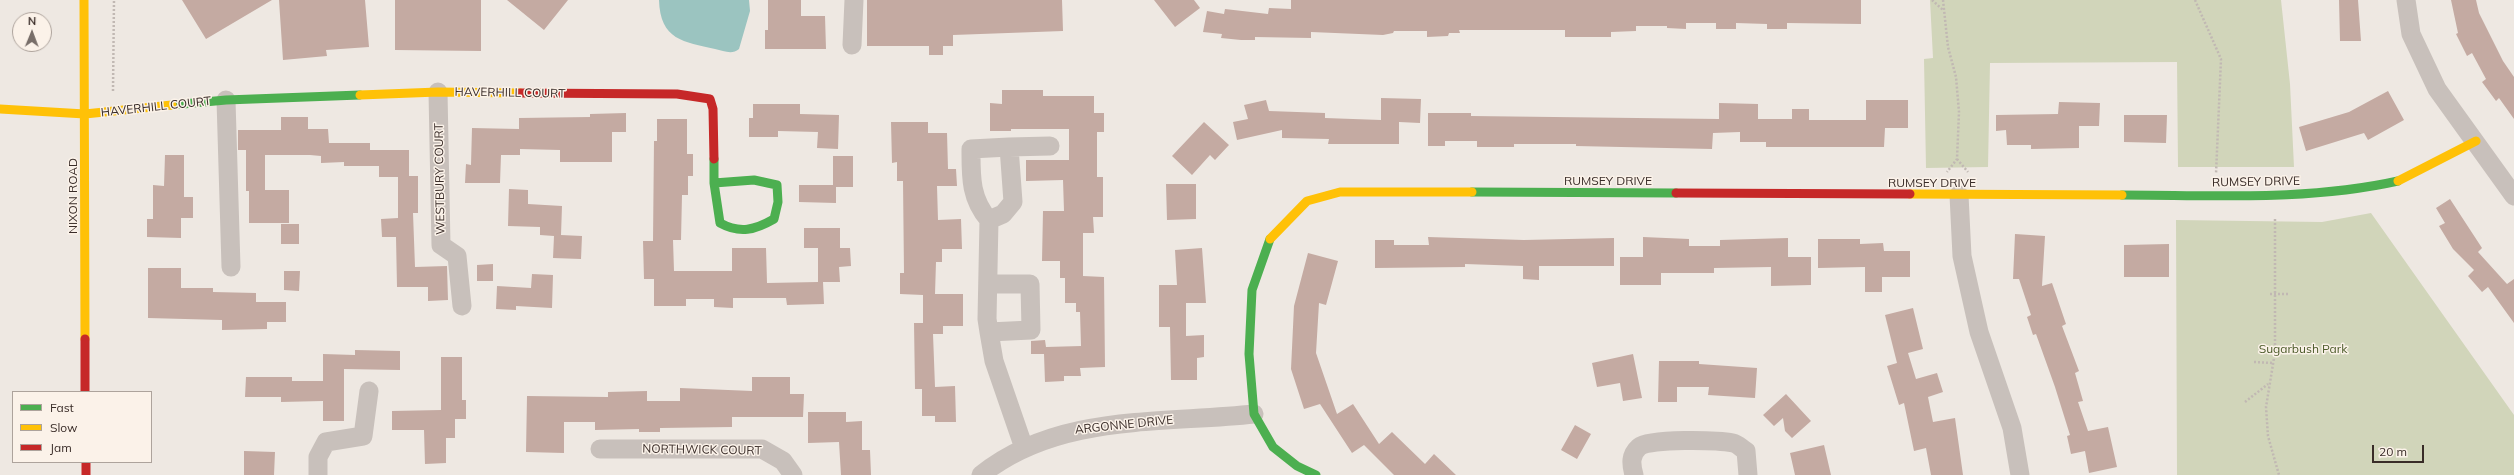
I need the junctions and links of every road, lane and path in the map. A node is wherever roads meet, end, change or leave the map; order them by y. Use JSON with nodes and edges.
{"nodes":[{"id":1,"x":84,"y":0,"type":"edge"},
{"id":2,"x":114,"y":0,"type":"edge"},
{"id":3,"x":854,"y":0,"type":"edge"},
{"id":4,"x":1932,"y":0,"type":"edge"},
{"id":5,"x":1943,"y":0,"type":"edge"},
{"id":6,"x":2195,"y":0,"type":"edge"},
{"id":7,"x":2406,"y":0,"type":"edge"},
{"id":8,"x":1943,"y":10,"type":"junction"},
{"id":9,"x":852,"y":45,"type":"dead end"},
{"id":10,"x":438,"y":92,"type":"junction"},
{"id":11,"x":113,"y":93,"type":"dead end"},
{"id":12,"x":226,"y":100,"type":"junction"},
{"id":13,"x":0,"y":109,"type":"edge"},
{"id":14,"x":85,"y":114,"type":"junction"},
{"id":15,"x":2476,"y":141,"type":"junction"},
{"id":16,"x":1050,"y":146,"type":"dead end"},
{"id":17,"x":1009,"y":147,"type":"junction"},
{"id":18,"x":1957,"y":159,"type":"junction"},
{"id":19,"x":1947,"y":172,"type":"dead end"},
{"id":20,"x":1968,"y":172,"type":"dead end"},
{"id":21,"x":2216,"y":174,"type":"dead end"},
{"id":22,"x":714,"y":183,"type":"junction"},
{"id":23,"x":1959,"y":195,"type":"junction"},
{"id":24,"x":2514,"y":196,"type":"edge"},
{"id":25,"x":2275,"y":219,"type":"dead end"},
{"id":26,"x":988,"y":220,"type":"junction"},
{"id":27,"x":231,"y":267,"type":"dead end"},
{"id":28,"x":988,"y":284,"type":"junction"},
{"id":29,"x":2270,"y":294,"type":"dead end"},
{"id":30,"x":2275,"y":294,"type":"junction"},
{"id":31,"x":2289,"y":294,"type":"dead end"},
{"id":32,"x":462,"y":306,"type":"dead end"},
{"id":33,"x":989,"y":332,"type":"junction"},
{"id":34,"x":2254,"y":362,"type":"dead end"},
{"id":35,"x":2273,"y":362,"type":"junction"},
{"id":36,"x":2269,"y":384,"type":"junction"},
{"id":37,"x":85,"y":391,"type":"edge"},
{"id":38,"x":369,"y":391,"type":"dead end"},
{"id":39,"x":2245,"y":402,"type":"dead end"},
{"id":40,"x":1254,"y":414,"type":"junction"},
{"id":41,"x":1024,"y":448,"type":"junction"},
{"id":42,"x":600,"y":449,"type":"dead end"},
{"id":43,"x":86,"y":463,"type":"edge"},
{"id":44,"x":86,"y":475,"type":"edge"},
{"id":45,"x":318,"y":475,"type":"edge"},
{"id":46,"x":793,"y":475,"type":"edge"},
{"id":47,"x":981,"y":475,"type":"edge"},
{"id":48,"x":1316,"y":475,"type":"edge"},
{"id":49,"x":1634,"y":475,"type":"edge"},
{"id":50,"x":1748,"y":475,"type":"edge"},
{"id":51,"x":2020,"y":475,"type":"edge"},
{"id":52,"x":2278,"y":475,"type":"edge"}],
"edges":[{"from":1,"to":14,"type":"street","name":"NIXON ROAD"},
{"from":2,"to":11,"type":"path"},
{"from":3,"to":9,"type":"street"},
{"from":4,"to":8,"type":"path"},
{"from":5,"to":8,"type":"path"},
{"from":6,"to":21,"type":"path"},
{"from":7,"to":15,"type":"street"},
{"from":8,"to":18,"type":"path"},
{"from":10,"to":12,"type":"street","name":"HAVERHILL COURT"},
{"from":10,"to":22,"type":"street","name":"HAVERHILL COURT"},
{"from":10,"to":32,"type":"street","name":"WESTBURY COURT"},
{"from":12,"to":14,"type":"street","name":"HAVERHILL COURT"},
{"from":12,"to":27,"type":"street","name":"HAVERHILL COURT"},
{"from":13,"to":14,"type":"street","name":"HAVERHILL COURT"},
{"from":14,"to":37,"type":"street","name":"NIXON ROAD"},
{"from":15,"to":23,"type":"street","name":"RUMSEY DRIVE"},
{"from":15,"to":24,"type":"street"},
{"from":16,"to":17,"type":"street"},
{"from":17,"to":26,"type":"street"},
{"from":17,"to":26,"type":"street"},
{"from":18,"to":19,"type":"path"},
{"from":18,"to":20,"type":"path"},
{"from":22,"to":22,"type":"street","name":"HAVERHILL COURT"},
{"from":23,"to":40,"type":"street","name":"RUMSEY DRIVE"},
{"from":23,"to":51,"type":"street"},
{"from":25,"to":30,"type":"path"},
{"from":26,"to":28,"type":"street"},
{"from":28,"to":33,"type":"street"},
{"from":28,"to":33,"type":"street"},
{"from":29,"to":30,"type":"path"},
{"from":30,"to":31,"type":"path"},
{"from":30,"to":35,"type":"path"},
{"from":33,"to":41,"type":"street"},
{"from":34,"to":35,"type":"path"},
{"from":35,"to":36,"type":"path"},
{"from":36,"to":39,"type":"path"},
{"from":36,"to":52,"type":"path"},
{"from":38,"to":45,"type":"street"},
{"from":40,"to":41,"type":"street","name":"ARGONNE DRIVE"},
{"from":40,"to":48,"type":"street"},
{"from":41,"to":47,"type":"street","name":"ARGONNE DRIVE"},
{"from":42,"to":46,"type":"street","name":"NORTHWICK COURT"},
{"from":43,"to":44,"type":"street"},
{"from":49,"to":50,"type":"street"}]}
